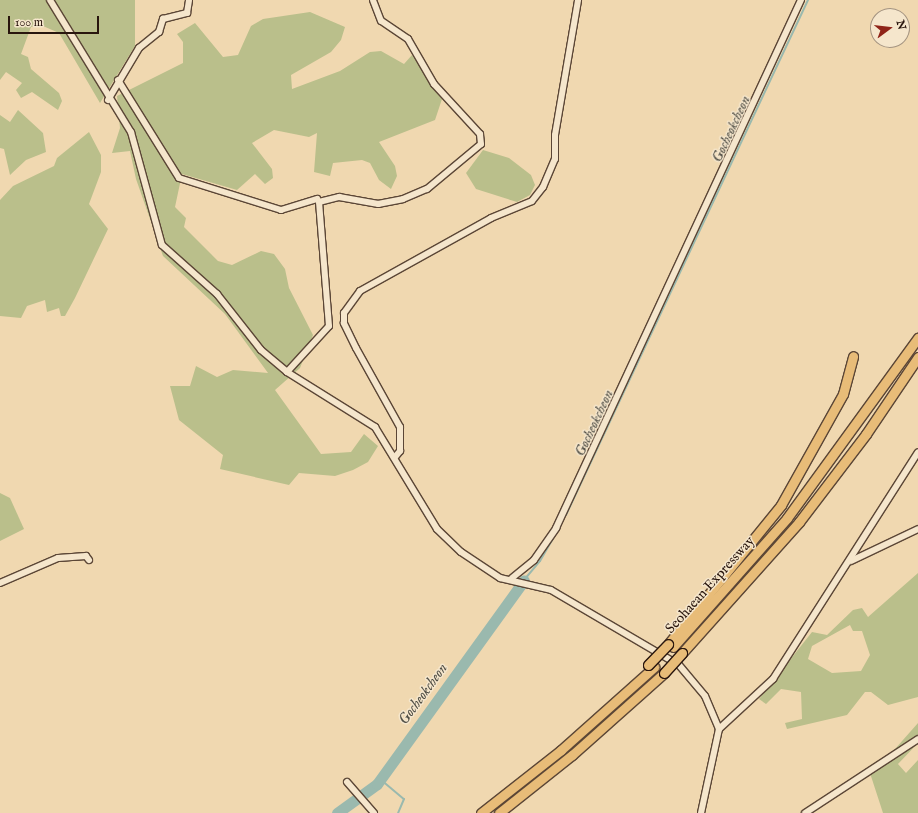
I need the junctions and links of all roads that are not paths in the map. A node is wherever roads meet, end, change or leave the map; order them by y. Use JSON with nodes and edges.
{"nodes":[{"id":1,"x":50,"y":0,"type":"edge"},
{"id":2,"x":189,"y":0,"type":"edge"},
{"id":3,"x":373,"y":0,"type":"edge"},
{"id":4,"x":578,"y":0,"type":"edge"},
{"id":5,"x":801,"y":0,"type":"edge"},
{"id":6,"x":118,"y":80,"type":"junction"},
{"id":7,"x":108,"y":100,"type":"junction"},
{"id":8,"x":317,"y":200,"type":"dead end"},
{"id":9,"x":918,"y":338,"type":"edge"},
{"id":10,"x":853,"y":356,"type":"dead end"},
{"id":11,"x":918,"y":357,"type":"edge"},
{"id":12,"x":287,"y":372,"type":"junction"},
{"id":13,"x":918,"y":452,"type":"edge"},
{"id":14,"x":395,"y":457,"type":"junction"},
{"id":15,"x":918,"y":529,"type":"edge"},
{"id":16,"x":89,"y":560,"type":"dead end"},
{"id":17,"x":849,"y":561,"type":"junction"},
{"id":18,"x":514,"y":579,"type":"junction"},
{"id":19,"x":0,"y":583,"type":"edge"},
{"id":20,"x":670,"y":646,"type":"junction"},
{"id":21,"x":718,"y":729,"type":"junction"},
{"id":22,"x":918,"y":738,"type":"edge"},
{"id":23,"x":348,"y":784,"type":"dead end"},
{"id":24,"x":374,"y":813,"type":"edge"},
{"id":25,"x":481,"y":813,"type":"edge"},
{"id":26,"x":499,"y":813,"type":"edge"},
{"id":27,"x":701,"y":813,"type":"edge"},
{"id":28,"x":805,"y":813,"type":"edge"}],
"edges":[{"from":1,"to":7,"type":"street"},
{"from":2,"to":6,"type":"street"},
{"from":3,"to":12,"type":"street"},
{"from":4,"to":14,"type":"street"},
{"from":5,"to":18,"type":"street"},
{"from":6,"to":7,"type":"street"},
{"from":6,"to":8,"type":"street"},
{"from":7,"to":12,"type":"street"},
{"from":9,"to":20,"type":"highway","name":"Seohaean Expressway"},
{"from":10,"to":20,"type":"highway"},
{"from":11,"to":26,"type":"highway","name":"Seohaean Expressway","bridge":true},
{"from":12,"to":14,"type":"street"},
{"from":13,"to":17,"type":"street"},
{"from":14,"to":18,"type":"street"},
{"from":15,"to":17,"type":"street"},
{"from":16,"to":19,"type":"street"},
{"from":17,"to":21,"type":"street"},
{"from":18,"to":21,"type":"street"},
{"from":20,"to":25,"type":"highway","bridge":true},
{"from":21,"to":27,"type":"street"},
{"from":22,"to":28,"type":"street"},
{"from":23,"to":24,"type":"street"}]}
